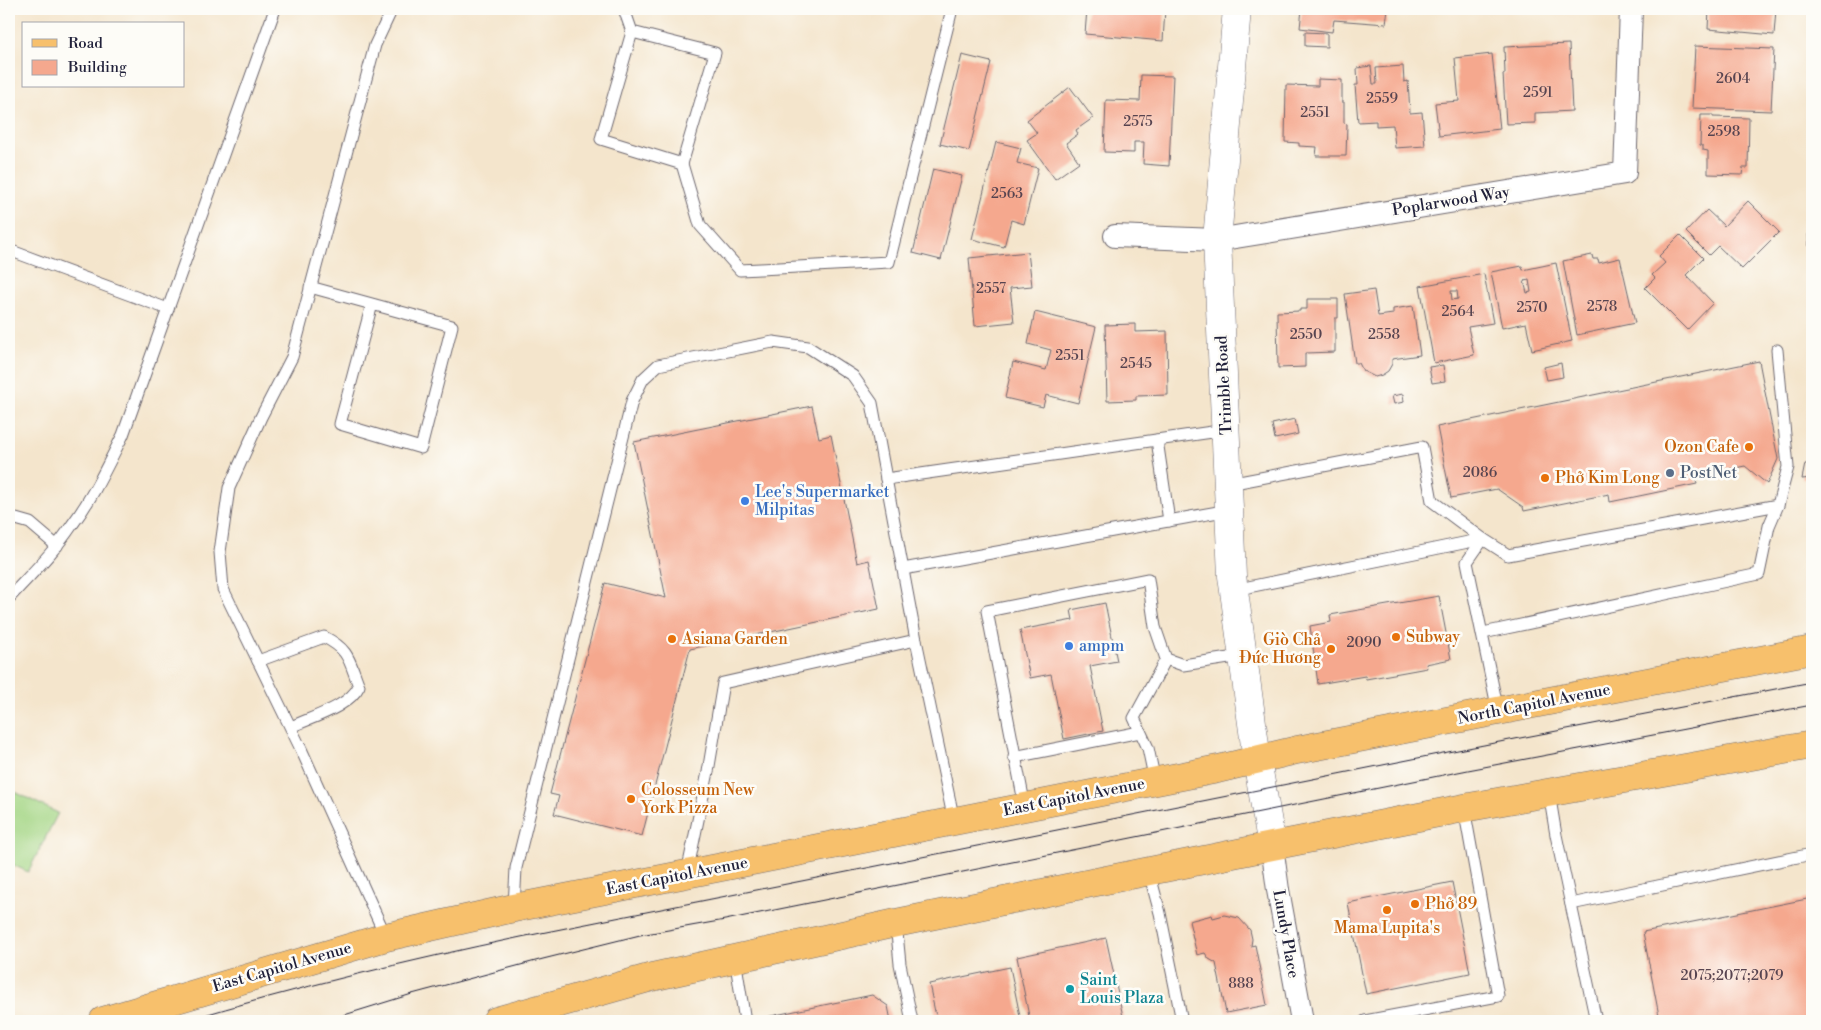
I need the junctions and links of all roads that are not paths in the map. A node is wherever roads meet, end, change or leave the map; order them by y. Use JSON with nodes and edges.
{"nodes":[{"id":1,"x":276,"y":9,"type":"edge"},
{"id":2,"x":392,"y":9,"type":"edge"},
{"id":3,"x":624,"y":9,"type":"edge"},
{"id":4,"x":952,"y":9,"type":"edge"},
{"id":5,"x":1237,"y":9,"type":"edge"},
{"id":6,"x":1630,"y":9,"type":"edge"},
{"id":7,"x":632,"y":32,"type":"junction"},
{"id":8,"x":682,"y":164,"type":"junction"},
{"id":9,"x":1115,"y":236,"type":"dead end"},
{"id":10,"x":1217,"y":240,"type":"junction"},
{"id":11,"x":9,"y":250,"type":"edge"},
{"id":12,"x":310,"y":287,"type":"junction"},
{"id":13,"x":372,"y":304,"type":"junction"},
{"id":14,"x":168,"y":308,"type":"junction"},
{"id":15,"x":1777,"y":350,"type":"dead end"},
{"id":16,"x":1226,"y":430,"type":"junction"},
{"id":17,"x":1157,"y":440,"type":"junction"},
{"id":18,"x":886,"y":479,"type":"junction"},
{"id":19,"x":1229,"y":497,"type":"junction"},
{"id":20,"x":1778,"y":505,"type":"junction"},
{"id":21,"x":9,"y":517,"type":"edge"},
{"id":22,"x":1169,"y":521,"type":"junction"},
{"id":23,"x":1483,"y":540,"type":"junction"},
{"id":24,"x":57,"y":546,"type":"junction"},
{"id":25,"x":903,"y":569,"type":"junction"},
{"id":26,"x":1234,"y":590,"type":"junction"},
{"id":27,"x":9,"y":598,"type":"edge"},
{"id":28,"x":1483,"y":633,"type":"junction"},
{"id":29,"x":916,"y":640,"type":"junction"},
{"id":30,"x":1812,"y":650,"type":"edge"},
{"id":31,"x":1243,"y":656,"type":"junction"},
{"id":32,"x":1166,"y":659,"type":"junction"},
{"id":33,"x":258,"y":661,"type":"junction"},
{"id":34,"x":1498,"y":711,"type":"junction"},
{"id":35,"x":291,"y":727,"type":"junction"},
{"id":36,"x":1140,"y":732,"type":"junction"},
{"id":37,"x":1812,"y":745,"type":"edge"},
{"id":38,"x":1014,"y":757,"type":"junction"},
{"id":39,"x":1257,"y":760,"type":"junction"},
{"id":40,"x":1156,"y":781,"type":"junction"},
{"id":41,"x":1549,"y":792,"type":"junction"},
{"id":42,"x":1025,"y":807,"type":"junction"},
{"id":43,"x":1464,"y":808,"type":"junction"},
{"id":44,"x":954,"y":821,"type":"junction"},
{"id":45,"x":1272,"y":846,"type":"junction"},
{"id":46,"x":1812,"y":854,"type":"edge"},
{"id":47,"x":1149,"y":871,"type":"junction"},
{"id":48,"x":686,"y":874,"type":"junction"},
{"id":49,"x":1571,"y":904,"type":"junction"},
{"id":50,"x":514,"y":908,"type":"junction"},
{"id":51,"x":896,"y":923,"type":"junction"},
{"id":52,"x":386,"y":937,"type":"junction"},
{"id":53,"x":735,"y":958,"type":"junction"},
{"id":54,"x":103,"y":1021,"type":"edge"},
{"id":55,"x":496,"y":1021,"type":"edge"},
{"id":56,"x":745,"y":1021,"type":"edge"},
{"id":57,"x":912,"y":1021,"type":"edge"},
{"id":58,"x":1182,"y":1021,"type":"edge"},
{"id":59,"x":1302,"y":1021,"type":"edge"},
{"id":60,"x":1365,"y":1021,"type":"edge"},
{"id":61,"x":1596,"y":1021,"type":"edge"}],
"edges":[{"from":1,"to":14,"type":"lane"},
{"from":2,"to":12,"type":"lane"},
{"from":3,"to":7,"type":"lane"},
{"from":4,"to":8,"type":"lane"},
{"from":5,"to":10,"type":"street","name":"Trimble Road"},
{"from":6,"to":10,"type":"street","name":"Poplarwood Way"},
{"from":7,"to":8,"type":"lane"},
{"from":7,"to":8,"type":"lane"},
{"from":9,"to":10,"type":"street","name":"Poplarwood Way"},
{"from":10,"to":16,"type":"street","name":"Trimble Road"},
{"from":11,"to":14,"type":"lane"},
{"from":12,"to":13,"type":"lane"},
{"from":12,"to":33,"type":"lane"},
{"from":13,"to":13,"type":"lane"},
{"from":14,"to":24,"type":"lane"},
{"from":15,"to":20,"type":"lane"},
{"from":16,"to":17,"type":"lane"},
{"from":16,"to":19,"type":"street","name":"Trimble Road"},
{"from":17,"to":18,"type":"lane"},
{"from":17,"to":22,"type":"lane"},
{"from":18,"to":25,"type":"lane"},
{"from":18,"to":50,"type":"lane"},
{"from":19,"to":22,"type":"lane"},
{"from":19,"to":23,"type":"lane"},
{"from":19,"to":26,"type":"street","name":"Trimble Road"},
{"from":20,"to":23,"type":"lane"},
{"from":20,"to":28,"type":"lane"},
{"from":21,"to":24,"type":"lane"},
{"from":22,"to":25,"type":"lane"},
{"from":23,"to":26,"type":"lane"},
{"from":23,"to":28,"type":"lane"},
{"from":24,"to":27,"type":"lane"},
{"from":25,"to":29,"type":"lane"},
{"from":26,"to":31,"type":"street","name":"Trimble Road"},
{"from":28,"to":34,"type":"lane"},
{"from":29,"to":44,"type":"lane"},
{"from":29,"to":48,"type":"lane"},
{"from":30,"to":34,"type":"main road","name":"North Capitol Avenue"},
{"from":31,"to":32,"type":"lane"},
{"from":31,"to":39,"type":"street","name":"Trimble Road"},
{"from":32,"to":36,"type":"lane"},
{"from":32,"to":38,"type":"lane"},
{"from":33,"to":35,"type":"lane"},
{"from":33,"to":35,"type":"lane"},
{"from":34,"to":39,"type":"main road","name":"North Capitol Avenue"},
{"from":35,"to":52,"type":"lane"},
{"from":36,"to":38,"type":"lane"},
{"from":36,"to":40,"type":"lane"},
{"from":37,"to":41,"type":"main road"},
{"from":38,"to":42,"type":"lane"},
{"from":39,"to":40,"type":"main road","name":"East Capitol Avenue"},
{"from":39,"to":45,"type":"street","name":"Trimble Road"},
{"from":40,"to":42,"type":"main road","name":"East Capitol Avenue"},
{"from":41,"to":43,"type":"main road"},
{"from":41,"to":49,"type":"lane"},
{"from":42,"to":44,"type":"main road","name":"East Capitol Avenue"},
{"from":43,"to":45,"type":"main road"},
{"from":43,"to":60,"type":"lane"},
{"from":44,"to":48,"type":"main road","name":"East Capitol Avenue"},
{"from":45,"to":47,"type":"main road"},
{"from":45,"to":59,"type":"street","name":"Lundy Place"},
{"from":46,"to":49,"type":"lane"},
{"from":47,"to":51,"type":"main road"},
{"from":47,"to":58,"type":"lane"},
{"from":48,"to":50,"type":"main road","name":"East Capitol Avenue"},
{"from":49,"to":61,"type":"lane"},
{"from":50,"to":52,"type":"main road","name":"East Capitol Avenue"},
{"from":51,"to":53,"type":"main road"},
{"from":51,"to":57,"type":"lane"},
{"from":52,"to":54,"type":"main road","name":"East Capitol Avenue"},
{"from":53,"to":55,"type":"main road"},
{"from":53,"to":56,"type":"lane"}]}
